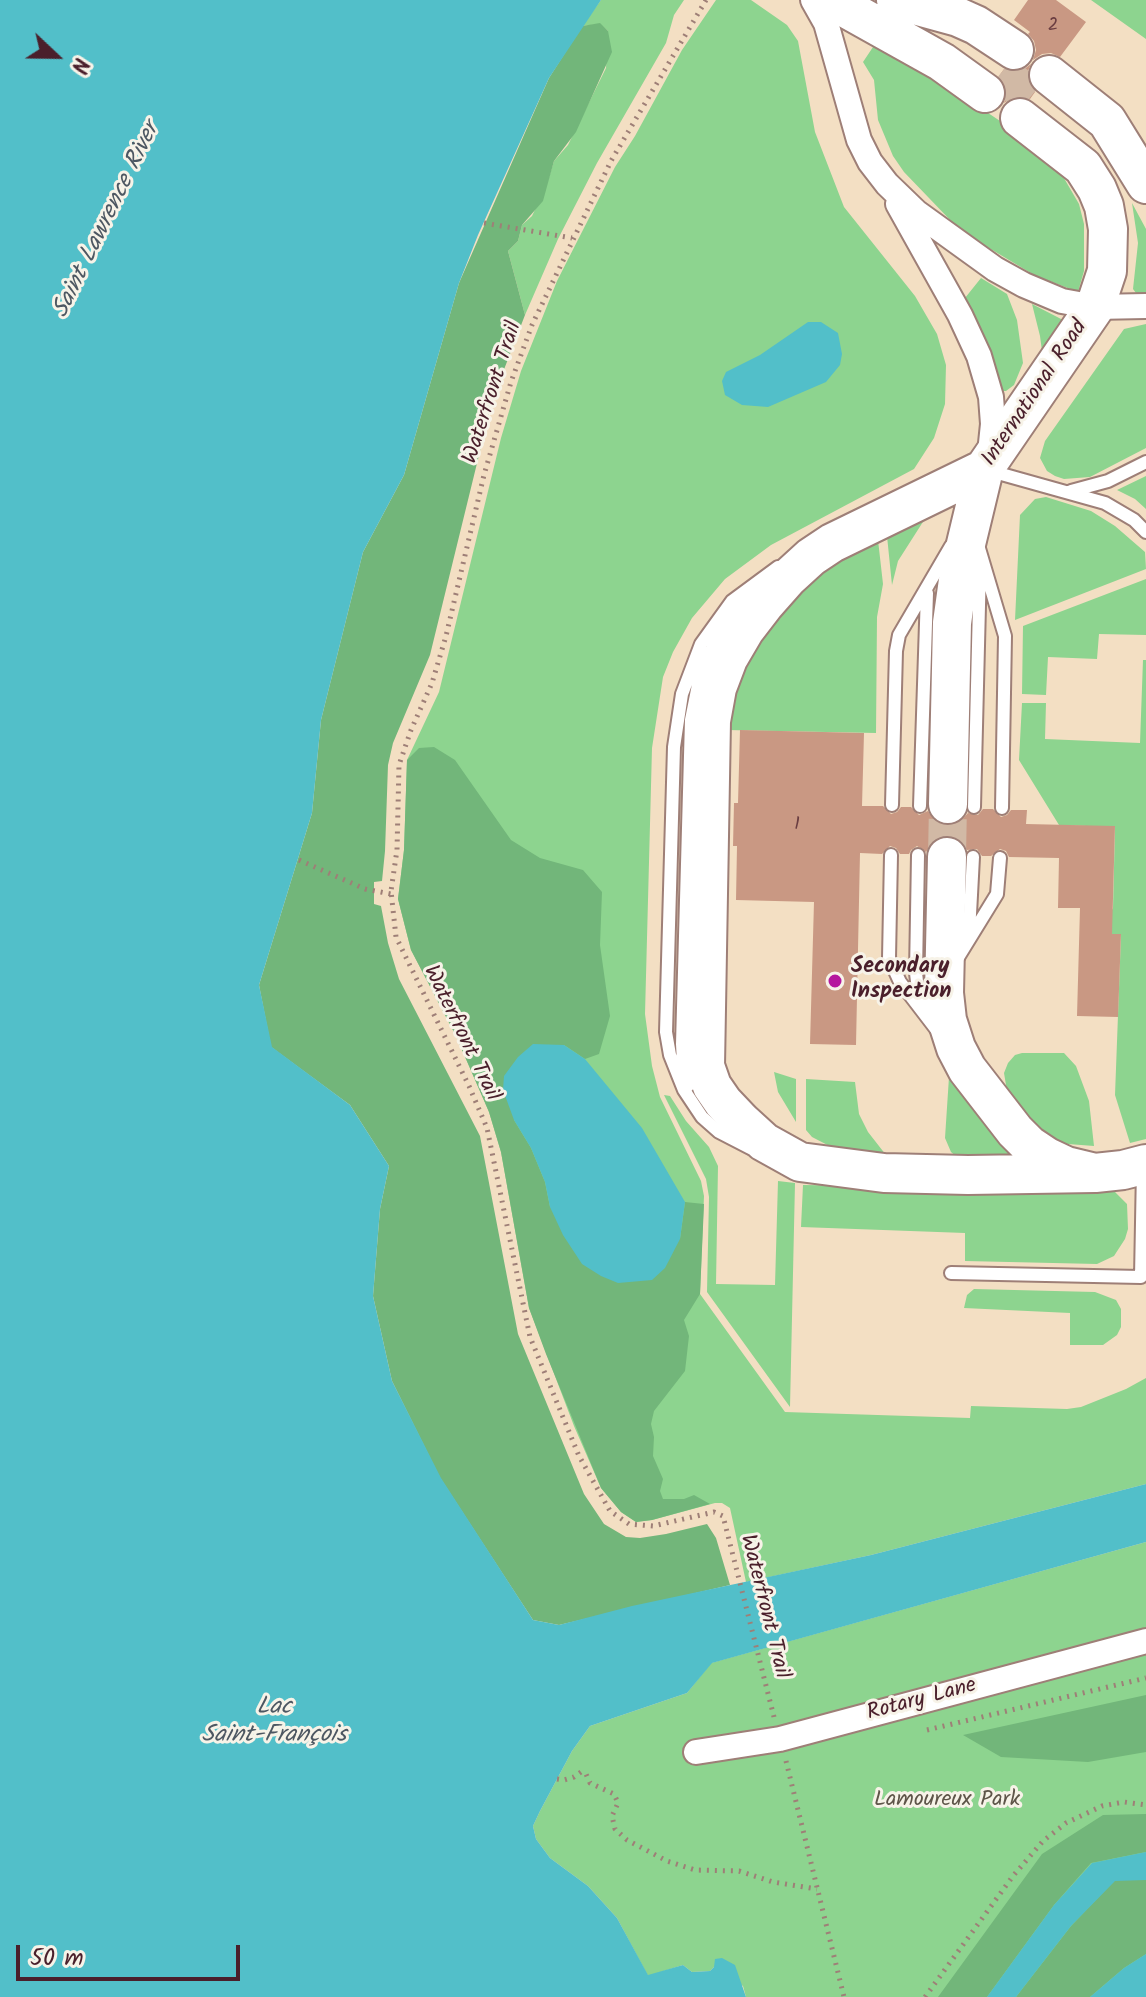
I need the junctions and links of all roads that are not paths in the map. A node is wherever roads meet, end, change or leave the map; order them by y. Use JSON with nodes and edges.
{"nodes":[{"id":1,"x":813,"y":0,"type":"edge"},
{"id":2,"x":831,"y":0,"type":"edge"},
{"id":3,"x":842,"y":0,"type":"edge"},
{"id":4,"x":896,"y":0,"type":"edge"},
{"id":5,"x":1000,"y":72,"type":"junction"},
{"id":6,"x":887,"y":184,"type":"junction"},
{"id":7,"x":1146,"y":184,"type":"edge"},
{"id":8,"x":1146,"y":306,"type":"edge"},
{"id":9,"x":1095,"y":307,"type":"junction"},
{"id":10,"x":1146,"y":462,"type":"edge"},
{"id":11,"x":1068,"y":492,"type":"junction"},
{"id":12,"x":978,"y":505,"type":"junction"},
{"id":13,"x":1146,"y":532,"type":"edge"},
{"id":14,"x":832,"y":543,"type":"junction"},
{"id":15,"x":934,"y":575,"type":"junction"},
{"id":16,"x":892,"y":805,"type":"dead end"},
{"id":17,"x":947,"y":806,"type":"joint"},
{"id":18,"x":1002,"y":808,"type":"dead end"},
{"id":19,"x":891,"y":855,"type":"dead end"},
{"id":20,"x":946,"y":856,"type":"joint"},
{"id":21,"x":1000,"y":858,"type":"dead end"},
{"id":22,"x":962,"y":951,"type":"junction"},
{"id":23,"x":938,"y":1009,"type":"junction"},
{"id":24,"x":800,"y":1162,"type":"junction"},
{"id":25,"x":1144,"y":1164,"type":"edge"},
{"id":26,"x":1095,"y":1173,"type":"junction"},
{"id":27,"x":951,"y":1273,"type":"dead end"},
{"id":28,"x":1146,"y":1641,"type":"edge"},
{"id":29,"x":696,"y":1752,"type":"dead end"}],
"edges":[{"from":1,"to":6,"type":"street"},
{"from":2,"to":5,"type":"main road"},
{"from":3,"to":5,"type":"main road"},
{"from":4,"to":5,"type":"main road"},
{"from":6,"to":9,"type":"street"},
{"from":6,"to":12,"type":"street"},
{"from":7,"to":9,"type":"main road","name":"International Road"},
{"from":8,"to":9,"type":"street"},
{"from":9,"to":12,"type":"main road","name":"International Road"},
{"from":10,"to":11,"type":"lane"},
{"from":11,"to":12,"type":"lane"},
{"from":11,"to":13,"type":"lane"},
{"from":12,"to":14,"type":"main road"},
{"from":12,"to":15,"type":"lane"},
{"from":12,"to":17,"type":"main road","name":"International Road"},
{"from":12,"to":18,"type":"lane"},
{"from":14,"to":24,"type":"main road"},
{"from":14,"to":24,"type":"lane"},
{"from":15,"to":16,"type":"lane"},
{"from":15,"to":17,"type":"lane"},
{"from":19,"to":23,"type":"lane"},
{"from":20,"to":22,"type":"lane"},
{"from":20,"to":23,"type":"main road"},
{"from":21,"to":22,"type":"lane"},
{"from":22,"to":23,"type":"lane"},
{"from":23,"to":26,"type":"main road"},
{"from":24,"to":26,"type":"main road"},
{"from":25,"to":26,"type":"main road"},
{"from":25,"to":27,"type":"lane"},
{"from":28,"to":29,"type":"street","name":"Rotary Lane"}]}
